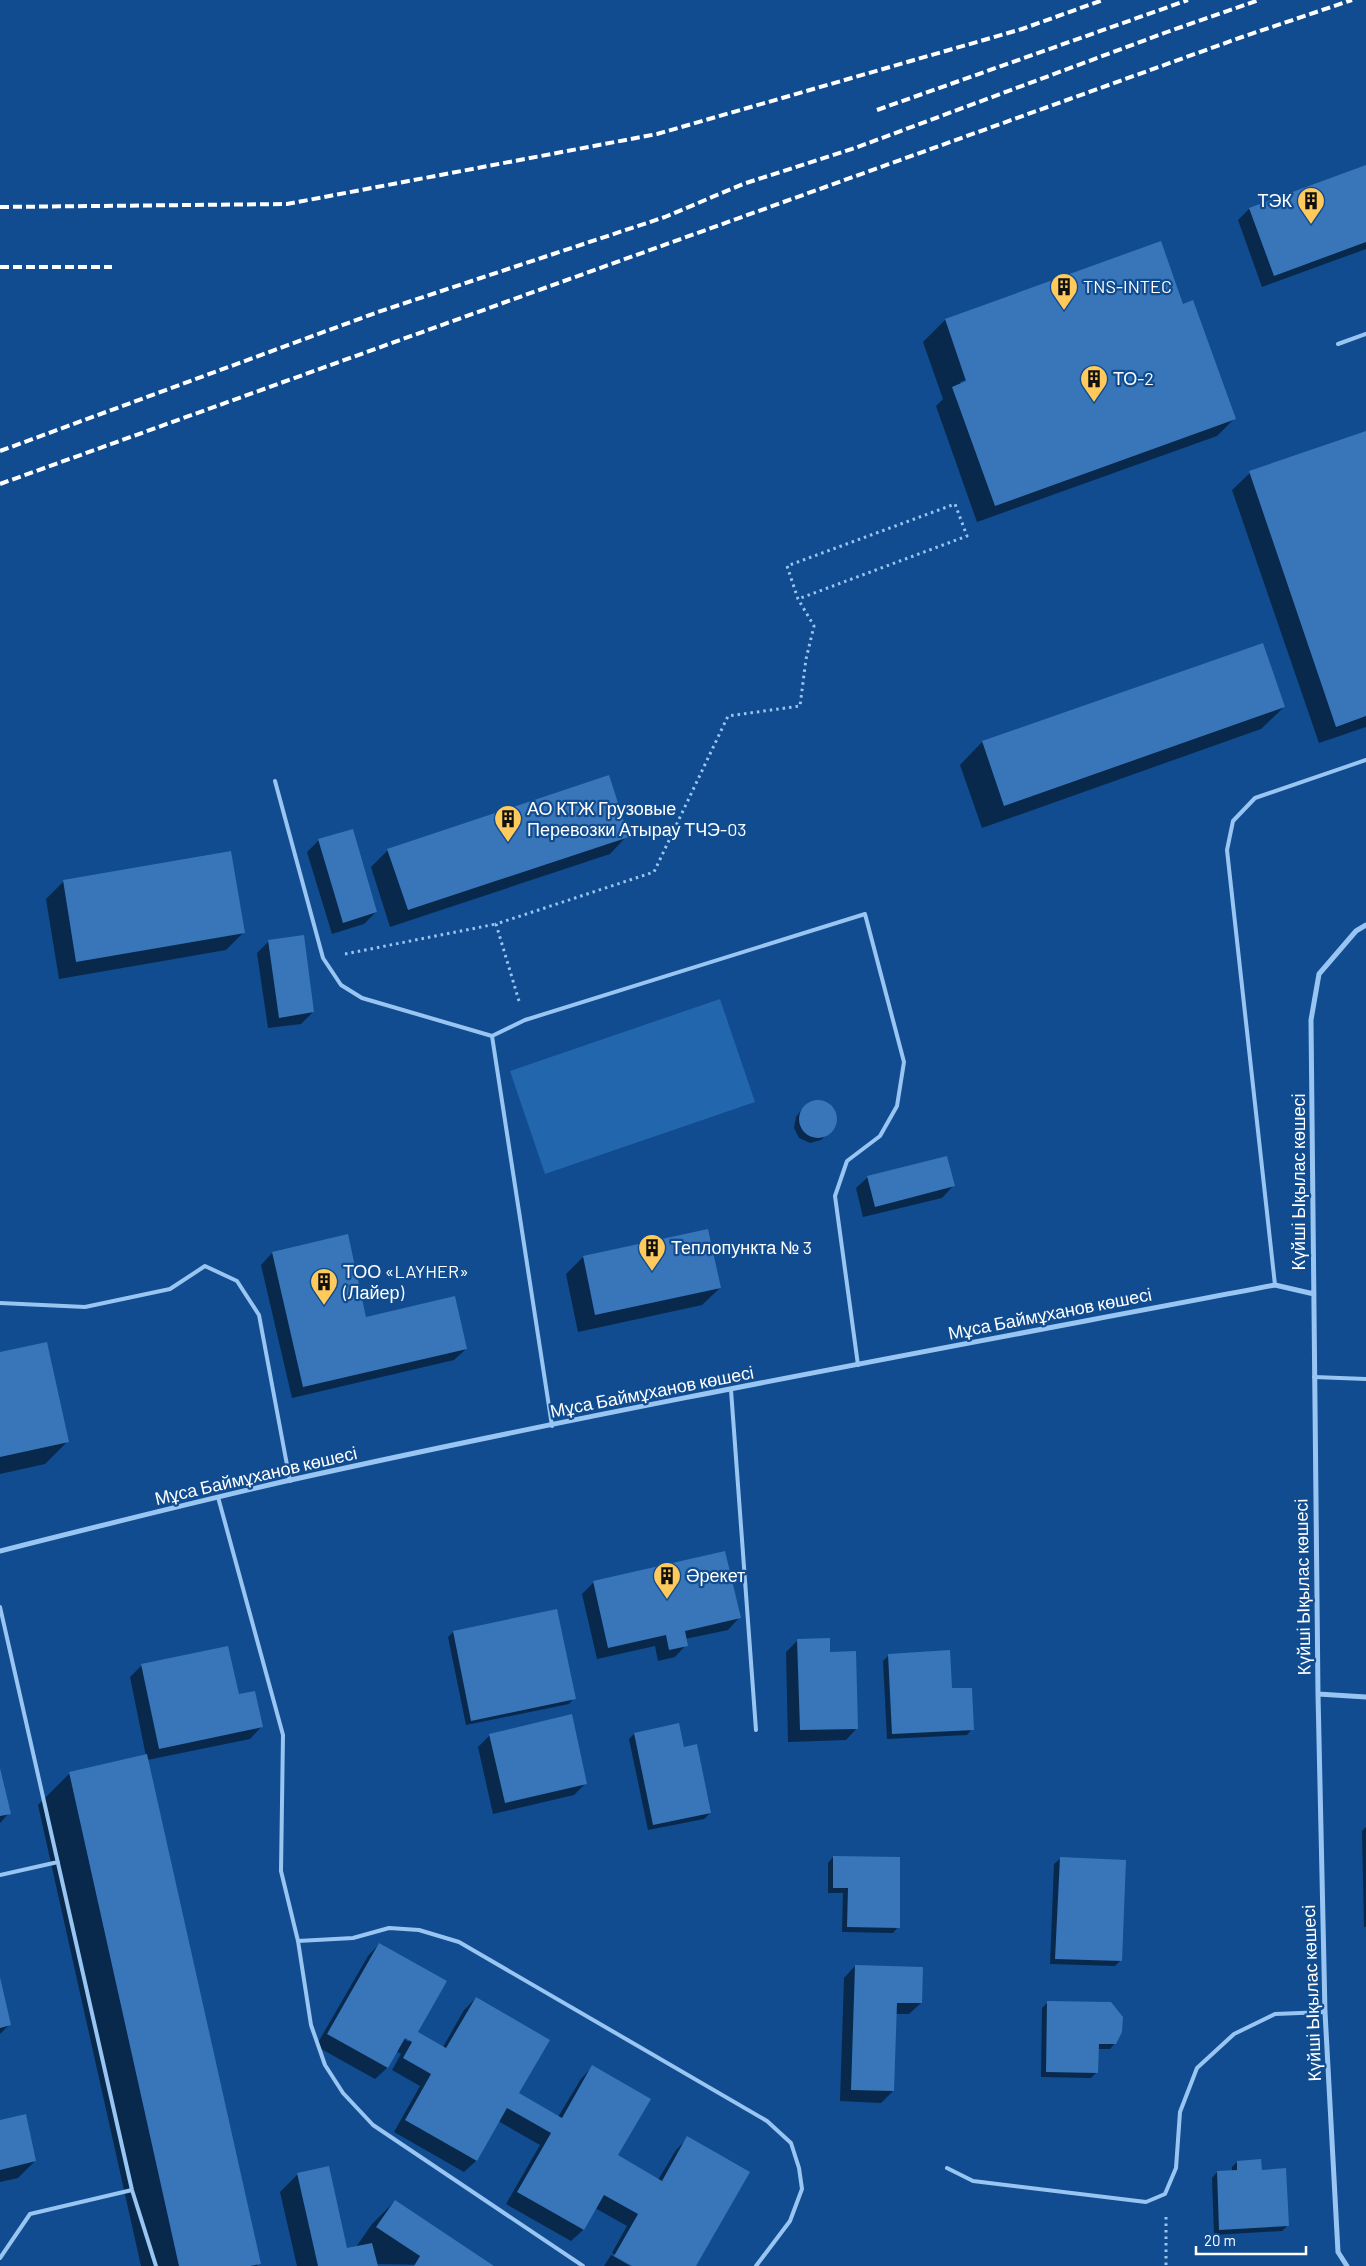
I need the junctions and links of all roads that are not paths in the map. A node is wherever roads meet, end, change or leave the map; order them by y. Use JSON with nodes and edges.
{"nodes":[{"id":1,"x":1366,"y":334,"type":"edge"},
{"id":2,"x":1338,"y":344,"type":"dead end"},
{"id":3,"x":1366,"y":760,"type":"edge"},
{"id":4,"x":276,"y":781,"type":"dead end"},
{"id":5,"x":1366,"y":925,"type":"edge"},
{"id":6,"x":492,"y":1036,"type":"junction"},
{"id":7,"x":1276,"y":1285,"type":"junction"},
{"id":8,"x":1314,"y":1294,"type":"junction"},
{"id":9,"x":0,"y":1303,"type":"edge"},
{"id":10,"x":858,"y":1365,"type":"junction"},
{"id":11,"x":1314,"y":1377,"type":"junction"},
{"id":12,"x":1366,"y":1379,"type":"edge"},
{"id":13,"x":731,"y":1390,"type":"junction"},
{"id":14,"x":552,"y":1426,"type":"junction"},
{"id":15,"x":290,"y":1481,"type":"junction"},
{"id":16,"x":218,"y":1497,"type":"junction"},
{"id":17,"x":0,"y":1551,"type":"edge"},
{"id":18,"x":0,"y":1607,"type":"edge"},
{"id":19,"x":1318,"y":1694,"type":"junction"},
{"id":20,"x":1366,"y":1697,"type":"edge"},
{"id":21,"x":756,"y":1730,"type":"dead end"},
{"id":22,"x":58,"y":1862,"type":"junction"},
{"id":23,"x":0,"y":1874,"type":"edge"},
{"id":24,"x":298,"y":1941,"type":"junction"},
{"id":25,"x":1325,"y":2012,"type":"junction"},
{"id":26,"x":946,"y":2168,"type":"dead end"},
{"id":27,"x":132,"y":2190,"type":"junction"},
{"id":28,"x":0,"y":2258,"type":"edge"},
{"id":29,"x":156,"y":2266,"type":"edge"},
{"id":30,"x":583,"y":2266,"type":"edge"},
{"id":31,"x":756,"y":2266,"type":"edge"},
{"id":32,"x":1347,"y":2266,"type":"edge"}],
"edges":[{"from":1,"to":2,"type":"lane"},
{"from":3,"to":7,"type":"lane"},
{"from":4,"to":6,"type":"lane"},
{"from":5,"to":8,"type":"street","name":"Күйші Ықылас көшесі"},
{"from":6,"to":10,"type":"lane"},
{"from":6,"to":14,"type":"lane"},
{"from":7,"to":8,"type":"street","name":"Мұса Баймұханов көшесі"},
{"from":7,"to":10,"type":"street","name":"Мұса Баймұханов көшесі"},
{"from":8,"to":11,"type":"street","name":"Күйші Ықылас көшесі"},
{"from":9,"to":15,"type":"lane"},
{"from":10,"to":13,"type":"street","name":"Мұса Баймұханов көшесі"},
{"from":11,"to":12,"type":"lane"},
{"from":11,"to":19,"type":"street","name":"Күйші Ықылас көшесі"},
{"from":13,"to":14,"type":"street","name":"Мұса Баймұханов көшесі"},
{"from":13,"to":21,"type":"lane"},
{"from":14,"to":15,"type":"street","name":"Мұса Баймұханов көшесі"},
{"from":15,"to":16,"type":"street","name":"Мұса Баймұханов көшесі"},
{"from":16,"to":17,"type":"street","name":"Мұса Баймұханов көшесі"},
{"from":16,"to":24,"type":"lane"},
{"from":18,"to":22,"type":"lane"},
{"from":19,"to":20,"type":"street"},
{"from":19,"to":25,"type":"street","name":"Күйші Ықылас көшесі"},
{"from":22,"to":23,"type":"lane"},
{"from":22,"to":27,"type":"lane"},
{"from":24,"to":30,"type":"lane"},
{"from":24,"to":31,"type":"lane"},
{"from":25,"to":26,"type":"lane"},
{"from":25,"to":32,"type":"street","name":"Күйші Ықылас көшесі"},
{"from":27,"to":28,"type":"lane"},
{"from":27,"to":29,"type":"lane"}]}
